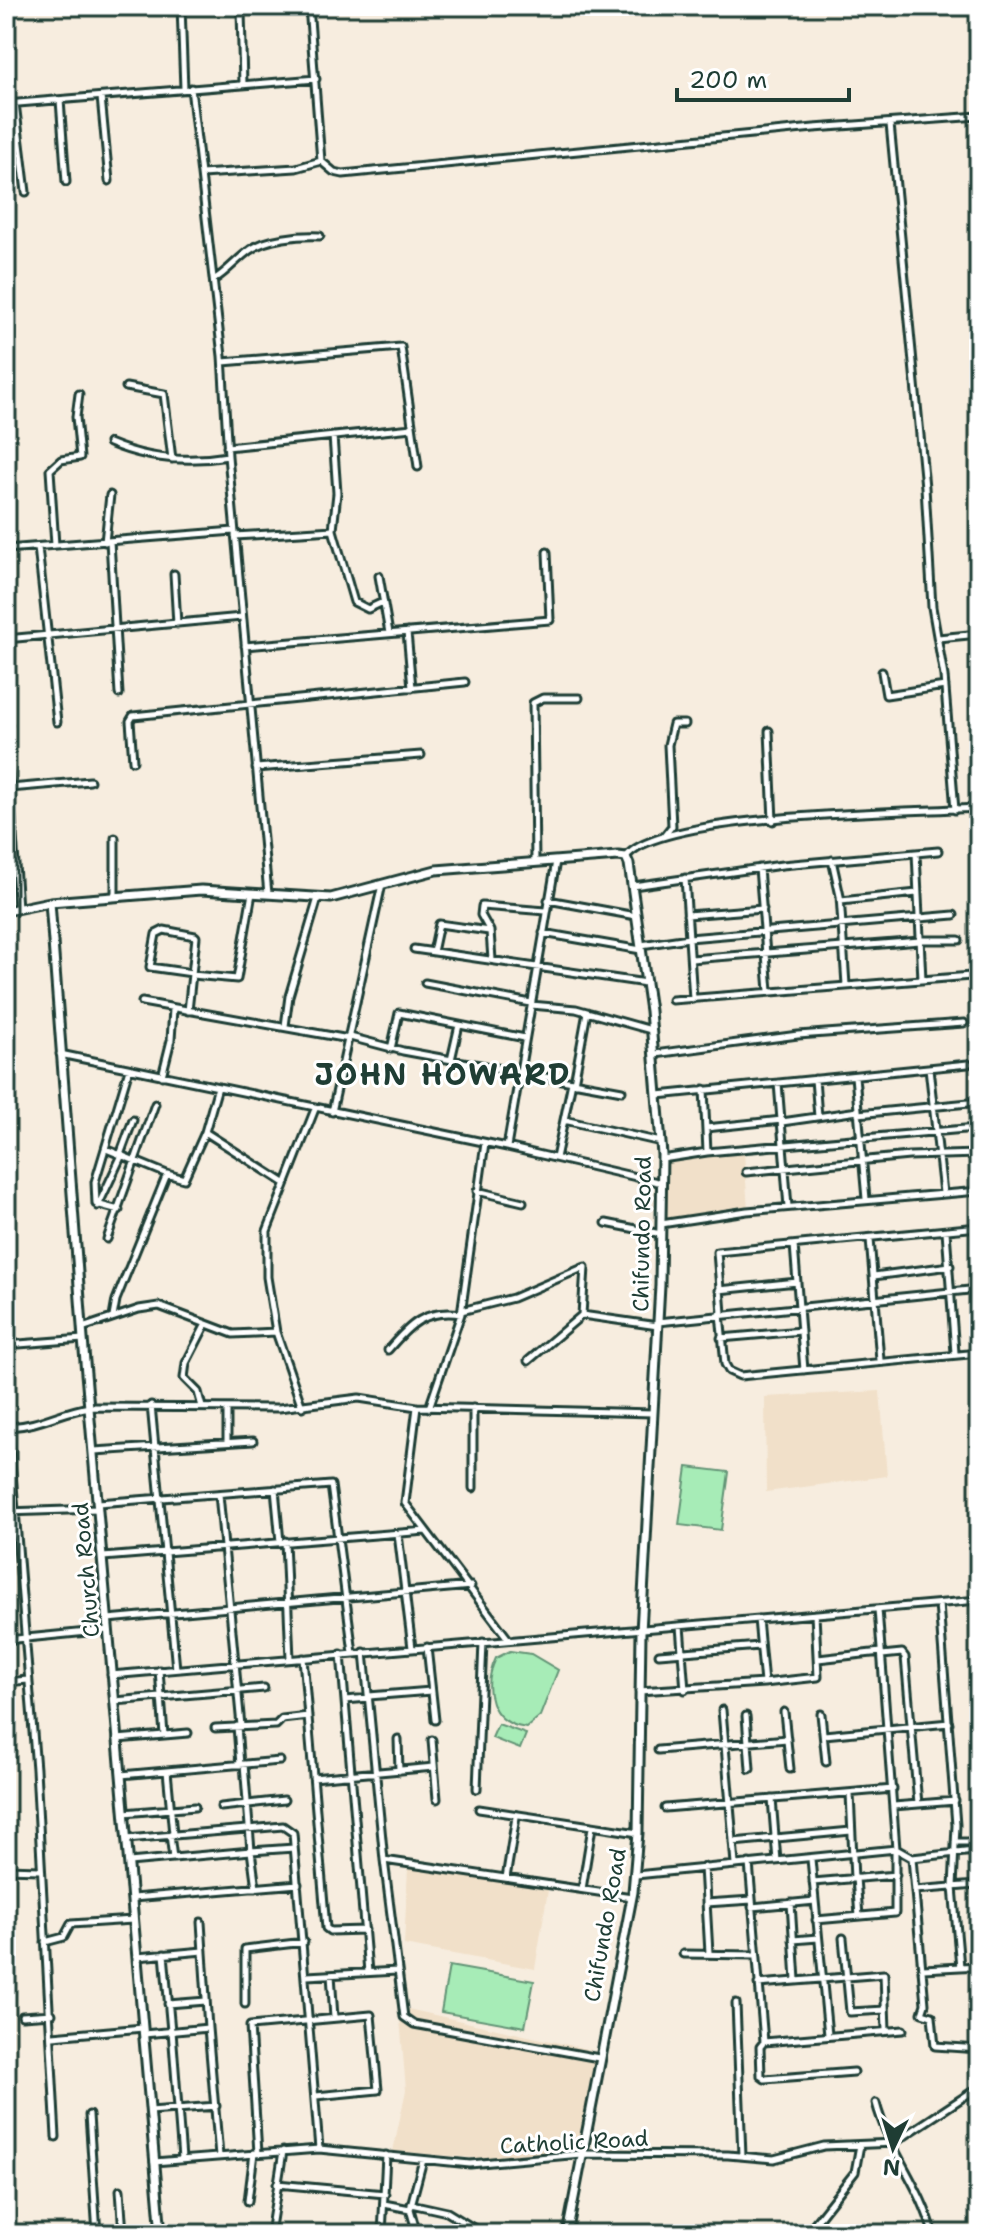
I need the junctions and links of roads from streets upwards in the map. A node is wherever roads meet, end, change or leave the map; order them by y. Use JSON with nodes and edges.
{"nodes":[{"id":1,"x":181,"y":6,"type":"edge"},
{"id":2,"x":309,"y":6,"type":"edge"},
{"id":3,"x":241,"y":11,"type":"dead end"},
{"id":4,"x":316,"y":79,"type":"junction"},
{"id":5,"x":243,"y":84,"type":"junction"},
{"id":6,"x":188,"y":89,"type":"junction"},
{"id":7,"x":101,"y":97,"type":"junction"},
{"id":8,"x":60,"y":100,"type":"junction"},
{"id":9,"x":15,"y":103,"type":"junction"},
{"id":10,"x":6,"y":104,"type":"edge"},
{"id":11,"x":979,"y":116,"type":"edge"},
{"id":12,"x":890,"y":124,"type":"junction"},
{"id":13,"x":321,"y":161,"type":"junction"},
{"id":14,"x":201,"y":174,"type":"junction"},
{"id":15,"x":109,"y":181,"type":"dead end"},
{"id":16,"x":66,"y":182,"type":"dead end"},
{"id":17,"x":26,"y":192,"type":"dead end"},
{"id":18,"x":320,"y":236,"type":"dead end"},
{"id":19,"x":215,"y":279,"type":"junction"},
{"id":20,"x":223,"y":362,"type":"junction"},
{"id":21,"x":126,"y":387,"type":"dead end"},
{"id":22,"x":79,"y":394,"type":"dead end"},
{"id":23,"x":412,"y":428,"type":"junction"},
{"id":24,"x":333,"y":436,"type":"junction"},
{"id":25,"x":109,"y":443,"type":"dead end"},
{"id":26,"x":227,"y":447,"type":"junction"},
{"id":27,"x":228,"y":456,"type":"junction"},
{"id":28,"x":172,"y":459,"type":"junction"},
{"id":29,"x":418,"y":467,"type":"dead end"},
{"id":30,"x":110,"y":495,"type":"dead end"},
{"id":31,"x":333,"y":530,"type":"junction"},
{"id":32,"x":235,"y":534,"type":"junction"},
{"id":33,"x":108,"y":541,"type":"junction"},
{"id":34,"x":55,"y":545,"type":"junction"},
{"id":35,"x":38,"y":547,"type":"junction"},
{"id":36,"x":6,"y":549,"type":"edge"},
{"id":37,"x":547,"y":552,"type":"dead end"},
{"id":38,"x":174,"y":574,"type":"dead end"},
{"id":39,"x":379,"y":576,"type":"dead end"},
{"id":40,"x":383,"y":602,"type":"junction"},
{"id":41,"x":242,"y":617,"type":"junction"},
{"id":42,"x":177,"y":624,"type":"junction"},
{"id":43,"x":113,"y":629,"type":"junction"},
{"id":44,"x":407,"y":632,"type":"junction"},
{"id":45,"x":389,"y":633,"type":"junction"},
{"id":46,"x":979,"y":634,"type":"edge"},
{"id":47,"x":47,"y":636,"type":"junction"},
{"id":48,"x":938,"y":638,"type":"junction"},
{"id":49,"x":6,"y":639,"type":"edge"},
{"id":50,"x":245,"y":646,"type":"junction"},
{"id":51,"x":882,"y":672,"type":"dead end"},
{"id":52,"x":465,"y":682,"type":"dead end"},
{"id":53,"x":945,"y":686,"type":"junction"},
{"id":54,"x":412,"y":688,"type":"junction"},
{"id":55,"x":119,"y":694,"type":"dead end"},
{"id":56,"x":579,"y":698,"type":"dead end"},
{"id":57,"x":250,"y":705,"type":"junction"},
{"id":58,"x":57,"y":722,"type":"dead end"},
{"id":59,"x":685,"y":724,"type":"dead end"},
{"id":60,"x":769,"y":731,"type":"dead end"},
{"id":61,"x":6,"y":733,"type":"edge"},
{"id":62,"x":421,"y":755,"type":"dead end"},
{"id":63,"x":133,"y":761,"type":"dead end"},
{"id":64,"x":256,"y":768,"type":"junction"},
{"id":65,"x":90,"y":781,"type":"dead end"},
{"id":66,"x":10,"y":788,"type":"junction"},
{"id":67,"x":979,"y":808,"type":"edge"},
{"id":68,"x":955,"y":810,"type":"junction"},
{"id":69,"x":773,"y":821,"type":"junction"},
{"id":70,"x":664,"y":836,"type":"junction"},
{"id":71,"x":115,"y":838,"type":"dead end"},
{"id":72,"x":938,"y":851,"type":"dead end"},
{"id":73,"x":916,"y":853,"type":"junction"},
{"id":74,"x":626,"y":857,"type":"junction"},
{"id":75,"x":832,"y":860,"type":"junction"},
{"id":76,"x":556,"y":861,"type":"junction"},
{"id":77,"x":535,"y":862,"type":"junction"},
{"id":78,"x":759,"y":868,"type":"junction"},
{"id":79,"x":685,"y":878,"type":"junction"},
{"id":80,"x":382,"y":884,"type":"junction"},
{"id":81,"x":633,"y":886,"type":"junction"},
{"id":82,"x":252,"y":893,"type":"junction"},
{"id":83,"x":917,"y":893,"type":"junction"},
{"id":84,"x":268,"y":895,"type":"junction"},
{"id":85,"x":115,"y":897,"type":"junction"},
{"id":86,"x":318,"y":898,"type":"junction"},
{"id":87,"x":548,"y":900,"type":"junction"},
{"id":88,"x":841,"y":901,"type":"junction"},
{"id":89,"x":50,"y":902,"type":"junction"},
{"id":90,"x":18,"y":908,"type":"junction"},
{"id":91,"x":763,"y":909,"type":"junction"},
{"id":92,"x":6,"y":911,"type":"edge"},
{"id":93,"x":546,"y":911,"type":"junction"},
{"id":94,"x":687,"y":915,"type":"junction"},
{"id":95,"x":954,"y":915,"type":"dead end"},
{"id":96,"x":637,"y":917,"type":"junction"},
{"id":97,"x":918,"y":918,"type":"junction"},
{"id":98,"x":842,"y":925,"type":"junction"},
{"id":99,"x":490,"y":931,"type":"junction"},
{"id":100,"x":765,"y":931,"type":"junction"},
{"id":101,"x":543,"y":933,"type":"junction"},
{"id":102,"x":689,"y":938,"type":"junction"},
{"id":103,"x":959,"y":940,"type":"dead end"},
{"id":104,"x":920,"y":941,"type":"junction"},
{"id":105,"x":844,"y":947,"type":"junction"},
{"id":106,"x":642,"y":948,"type":"junction"},
{"id":107,"x":414,"y":949,"type":"dead end"},
{"id":108,"x":433,"y":952,"type":"junction"},
{"id":109,"x":766,"y":953,"type":"junction"},
{"id":110,"x":691,"y":959,"type":"junction"},
{"id":111,"x":6,"y":960,"type":"edge"},
{"id":112,"x":492,"y":960,"type":"junction"},
{"id":113,"x":537,"y":967,"type":"junction"},
{"id":114,"x":192,"y":974,"type":"junction"},
{"id":115,"x":971,"y":976,"type":"dead end"},
{"id":116,"x":922,"y":980,"type":"junction"},
{"id":117,"x":7,"y":982,"type":"edge"},
{"id":118,"x":425,"y":983,"type":"dead end"},
{"id":119,"x":647,"y":983,"type":"junction"},
{"id":120,"x":846,"y":985,"type":"junction"},
{"id":121,"x":769,"y":991,"type":"junction"},
{"id":122,"x":693,"y":999,"type":"junction"},
{"id":123,"x":672,"y":1000,"type":"dead end"},
{"id":124,"x":142,"y":1002,"type":"dead end"},
{"id":125,"x":531,"y":1004,"type":"junction"},
{"id":126,"x":173,"y":1009,"type":"junction"},
{"id":127,"x":188,"y":1011,"type":"junction"},
{"id":128,"x":587,"y":1012,"type":"junction"},
{"id":129,"x":964,"y":1023,"type":"dead end"},
{"id":130,"x":459,"y":1025,"type":"junction"},
{"id":131,"x":285,"y":1026,"type":"junction"},
{"id":132,"x":652,"y":1030,"type":"junction"},
{"id":133,"x":349,"y":1038,"type":"junction"},
{"id":134,"x":525,"y":1038,"type":"junction"},
{"id":135,"x":391,"y":1049,"type":"junction"},
{"id":136,"x":59,"y":1054,"type":"junction"},
{"id":137,"x":655,"y":1054,"type":"junction"},
{"id":138,"x":451,"y":1060,"type":"junction"},
{"id":139,"x":968,"y":1064,"type":"dead end"},
{"id":140,"x":929,"y":1068,"type":"junction"},
{"id":141,"x":129,"y":1069,"type":"junction"},
{"id":142,"x":520,"y":1072,"type":"junction"},
{"id":143,"x":162,"y":1076,"type":"junction"},
{"id":144,"x":855,"y":1076,"type":"junction"},
{"id":145,"x":815,"y":1079,"type":"junction"},
{"id":146,"x":573,"y":1082,"type":"junction"},
{"id":147,"x":778,"y":1083,"type":"junction"},
{"id":148,"x":218,"y":1087,"type":"junction"},
{"id":149,"x":704,"y":1089,"type":"junction"},
{"id":150,"x":622,"y":1091,"type":"dead end"},
{"id":151,"x":658,"y":1095,"type":"junction"},
{"id":152,"x":979,"y":1102,"type":"edge"},
{"id":153,"x":155,"y":1104,"type":"dead end"},
{"id":154,"x":934,"y":1105,"type":"junction"},
{"id":155,"x":315,"y":1109,"type":"junction"},
{"id":156,"x":332,"y":1112,"type":"junction"},
{"id":157,"x":858,"y":1113,"type":"junction"},
{"id":158,"x":818,"y":1117,"type":"junction"},
{"id":159,"x":133,"y":1120,"type":"dead end"},
{"id":160,"x":564,"y":1120,"type":"junction"},
{"id":161,"x":782,"y":1121,"type":"junction"},
{"id":162,"x":706,"y":1128,"type":"junction"},
{"id":163,"x":976,"y":1128,"type":"dead end"},
{"id":164,"x":937,"y":1131,"type":"junction"},
{"id":165,"x":205,"y":1132,"type":"junction"},
{"id":166,"x":860,"y":1138,"type":"junction"},
{"id":167,"x":661,"y":1142,"type":"junction"},
{"id":168,"x":485,"y":1143,"type":"junction"},
{"id":169,"x":784,"y":1145,"type":"junction"},
{"id":170,"x":507,"y":1147,"type":"junction"},
{"id":171,"x":106,"y":1149,"type":"junction"},
{"id":172,"x":707,"y":1152,"type":"junction"},
{"id":173,"x":979,"y":1154,"type":"edge"},
{"id":174,"x":121,"y":1155,"type":"junction"},
{"id":175,"x":939,"y":1155,"type":"junction"},
{"id":176,"x":556,"y":1158,"type":"junction"},
{"id":177,"x":662,"y":1159,"type":"junction"},
{"id":178,"x":138,"y":1160,"type":"junction"},
{"id":179,"x":863,"y":1161,"type":"junction"},
{"id":180,"x":786,"y":1168,"type":"junction"},
{"id":181,"x":746,"y":1172,"type":"dead end"},
{"id":182,"x":167,"y":1174,"type":"junction"},
{"id":183,"x":283,"y":1182,"type":"junction"},
{"id":184,"x":662,"y":1183,"type":"junction"},
{"id":185,"x":477,"y":1191,"type":"junction"},
{"id":186,"x":979,"y":1191,"type":"edge"},
{"id":187,"x":943,"y":1193,"type":"junction"},
{"id":188,"x":866,"y":1199,"type":"junction"},
{"id":189,"x":523,"y":1202,"type":"dead end"},
{"id":190,"x":98,"y":1206,"type":"junction"},
{"id":191,"x":788,"y":1207,"type":"junction"},
{"id":192,"x":119,"y":1210,"type":"junction"},
{"id":193,"x":606,"y":1223,"type":"dead end"},
{"id":194,"x":661,"y":1224,"type":"junction"},
{"id":195,"x":979,"y":1227,"type":"edge"},
{"id":196,"x":946,"y":1231,"type":"junction"},
{"id":197,"x":661,"y":1234,"type":"junction"},
{"id":198,"x":107,"y":1239,"type":"dead end"},
{"id":199,"x":870,"y":1239,"type":"junction"},
{"id":200,"x":794,"y":1245,"type":"junction"},
{"id":201,"x":950,"y":1266,"type":"junction"},
{"id":202,"x":874,"y":1276,"type":"junction"},
{"id":203,"x":797,"y":1282,"type":"junction"},
{"id":204,"x":979,"y":1289,"type":"edge"},
{"id":205,"x":719,"y":1290,"type":"junction"},
{"id":206,"x":952,"y":1292,"type":"junction"},
{"id":207,"x":875,"y":1300,"type":"junction"},
{"id":208,"x":799,"y":1307,"type":"junction"},
{"id":209,"x":461,"y":1312,"type":"junction"},
{"id":210,"x":721,"y":1314,"type":"junction"},
{"id":211,"x":582,"y":1315,"type":"junction"},
{"id":212,"x":113,"y":1317,"type":"junction"},
{"id":213,"x":206,"y":1324,"type":"junction"},
{"id":214,"x":658,"y":1324,"type":"junction"},
{"id":215,"x":82,"y":1328,"type":"junction"},
{"id":216,"x":801,"y":1331,"type":"junction"},
{"id":217,"x":276,"y":1332,"type":"junction"},
{"id":218,"x":721,"y":1338,"type":"junction"},
{"id":219,"x":83,"y":1339,"type":"junction"},
{"id":220,"x":6,"y":1345,"type":"edge"},
{"id":221,"x":388,"y":1350,"type":"dead end"},
{"id":222,"x":979,"y":1353,"type":"edge"},
{"id":223,"x":955,"y":1354,"type":"junction"},
{"id":224,"x":880,"y":1360,"type":"junction"},
{"id":225,"x":528,"y":1361,"type":"dead end"},
{"id":226,"x":804,"y":1370,"type":"junction"},
{"id":227,"x":6,"y":1399,"type":"edge"},
{"id":228,"x":151,"y":1405,"type":"junction"},
{"id":229,"x":90,"y":1407,"type":"junction"},
{"id":230,"x":202,"y":1407,"type":"junction"},
{"id":231,"x":302,"y":1407,"type":"junction"},
{"id":232,"x":417,"y":1407,"type":"junction"},
{"id":233,"x":227,"y":1408,"type":"junction"},
{"id":234,"x":429,"y":1408,"type":"junction"},
{"id":235,"x":473,"y":1408,"type":"junction"},
{"id":236,"x":653,"y":1413,"type":"junction"},
{"id":237,"x":9,"y":1427,"type":"junction"},
{"id":238,"x":253,"y":1441,"type":"dead end"},
{"id":239,"x":227,"y":1442,"type":"junction"},
{"id":240,"x":156,"y":1446,"type":"junction"},
{"id":241,"x":94,"y":1451,"type":"junction"},
{"id":242,"x":473,"y":1488,"type":"dead end"},
{"id":243,"x":275,"y":1489,"type":"junction"},
{"id":244,"x":219,"y":1494,"type":"junction"},
{"id":245,"x":161,"y":1498,"type":"junction"},
{"id":246,"x":99,"y":1506,"type":"junction"},
{"id":247,"x":14,"y":1511,"type":"junction"},
{"id":248,"x":6,"y":1512,"type":"edge"},
{"id":249,"x":426,"y":1531,"type":"junction"},
{"id":250,"x":398,"y":1534,"type":"junction"},
{"id":251,"x":339,"y":1538,"type":"junction"},
{"id":252,"x":282,"y":1542,"type":"junction"},
{"id":253,"x":224,"y":1547,"type":"junction"},
{"id":254,"x":167,"y":1551,"type":"junction"},
{"id":255,"x":103,"y":1557,"type":"junction"},
{"id":256,"x":471,"y":1586,"type":"junction"},
{"id":257,"x":405,"y":1592,"type":"junction"},
{"id":258,"x":345,"y":1596,"type":"junction"},
{"id":259,"x":979,"y":1600,"type":"edge"},
{"id":260,"x":288,"y":1602,"type":"junction"},
{"id":261,"x":939,"y":1604,"type":"junction"},
{"id":262,"x":230,"y":1605,"type":"junction"},
{"id":263,"x":878,"y":1609,"type":"junction"},
{"id":264,"x":171,"y":1610,"type":"junction"},
{"id":265,"x":979,"y":1610,"type":"edge"},
{"id":266,"x":815,"y":1614,"type":"junction"},
{"id":267,"x":108,"y":1619,"type":"junction"},
{"id":268,"x":758,"y":1619,"type":"junction"},
{"id":269,"x":680,"y":1626,"type":"junction"},
{"id":270,"x":109,"y":1630,"type":"junction"},
{"id":271,"x":641,"y":1632,"type":"junction"},
{"id":272,"x":26,"y":1638,"type":"junction"},
{"id":273,"x":6,"y":1640,"type":"edge"},
{"id":274,"x":510,"y":1640,"type":"junction"},
{"id":275,"x":483,"y":1642,"type":"junction"},
{"id":276,"x":760,"y":1646,"type":"junction"},
{"id":277,"x":427,"y":1647,"type":"junction"},
{"id":278,"x":412,"y":1648,"type":"junction"},
{"id":279,"x":364,"y":1652,"type":"junction"},
{"id":280,"x":682,"y":1652,"type":"junction"},
{"id":281,"x":353,"y":1653,"type":"junction"},
{"id":282,"x":341,"y":1654,"type":"junction"},
{"id":283,"x":659,"y":1654,"type":"dead end"},
{"id":284,"x":882,"y":1654,"type":"junction"},
{"id":285,"x":303,"y":1658,"type":"junction"},
{"id":286,"x":290,"y":1659,"type":"junction"},
{"id":287,"x":818,"y":1659,"type":"junction"},
{"id":288,"x":236,"y":1663,"type":"junction"},
{"id":289,"x":176,"y":1669,"type":"junction"},
{"id":290,"x":159,"y":1670,"type":"junction"},
{"id":291,"x":111,"y":1675,"type":"junction"},
{"id":292,"x":28,"y":1680,"type":"junction"},
{"id":293,"x":6,"y":1682,"type":"edge"},
{"id":294,"x":764,"y":1683,"type":"junction"},
{"id":295,"x":264,"y":1688,"type":"dead end"},
{"id":296,"x":238,"y":1690,"type":"junction"},
{"id":297,"x":685,"y":1690,"type":"junction"},
{"id":298,"x":431,"y":1691,"type":"junction"},
{"id":299,"x":639,"y":1691,"type":"junction"},
{"id":300,"x":161,"y":1697,"type":"junction"},
{"id":301,"x":368,"y":1697,"type":"junction"},
{"id":302,"x":345,"y":1700,"type":"junction"},
{"id":303,"x":114,"y":1701,"type":"junction"},
{"id":304,"x":722,"y":1710,"type":"dead end"},
{"id":305,"x":784,"y":1712,"type":"dead end"},
{"id":306,"x":821,"y":1714,"type":"dead end"},
{"id":307,"x":308,"y":1716,"type":"junction"},
{"id":308,"x":746,"y":1716,"type":"dead end"},
{"id":309,"x":435,"y":1720,"type":"dead end"},
{"id":310,"x":949,"y":1723,"type":"junction"},
{"id":311,"x":239,"y":1726,"type":"junction"},
{"id":312,"x":215,"y":1728,"type":"dead end"},
{"id":313,"x":910,"y":1728,"type":"junction"},
{"id":314,"x":888,"y":1730,"type":"junction"},
{"id":315,"x":188,"y":1733,"type":"dead end"},
{"id":316,"x":164,"y":1735,"type":"junction"},
{"id":317,"x":824,"y":1735,"type":"junction"},
{"id":318,"x":117,"y":1739,"type":"junction"},
{"id":319,"x":398,"y":1739,"type":"dead end"},
{"id":320,"x":787,"y":1739,"type":"junction"},
{"id":321,"x":432,"y":1740,"type":"dead end"},
{"id":322,"x":748,"y":1742,"type":"junction"},
{"id":323,"x":725,"y":1743,"type":"junction"},
{"id":324,"x":658,"y":1750,"type":"dead end"},
{"id":325,"x":280,"y":1761,"type":"dead end"},
{"id":326,"x":826,"y":1762,"type":"dead end"},
{"id":327,"x":242,"y":1764,"type":"junction"},
{"id":328,"x":434,"y":1767,"type":"junction"},
{"id":329,"x":750,"y":1769,"type":"dead end"},
{"id":330,"x":790,"y":1769,"type":"dead end"},
{"id":331,"x":167,"y":1771,"type":"junction"},
{"id":332,"x":399,"y":1771,"type":"junction"},
{"id":333,"x":375,"y":1773,"type":"junction"},
{"id":334,"x":121,"y":1775,"type":"junction"},
{"id":335,"x":351,"y":1776,"type":"junction"},
{"id":336,"x":313,"y":1778,"type":"junction"},
{"id":337,"x":477,"y":1789,"type":"dead end"},
{"id":338,"x":893,"y":1789,"type":"junction"},
{"id":339,"x":850,"y":1794,"type":"junction"},
{"id":340,"x":437,"y":1799,"type":"dead end"},
{"id":341,"x":772,"y":1799,"type":"junction"},
{"id":342,"x":284,"y":1800,"type":"dead end"},
{"id":343,"x":955,"y":1801,"type":"junction"},
{"id":344,"x":730,"y":1803,"type":"junction"},
{"id":345,"x":247,"y":1804,"type":"junction"},
{"id":346,"x":918,"y":1804,"type":"junction"},
{"id":347,"x":894,"y":1806,"type":"junction"},
{"id":348,"x":195,"y":1807,"type":"dead end"},
{"id":349,"x":221,"y":1807,"type":"dead end"},
{"id":350,"x":665,"y":1808,"type":"dead end"},
{"id":351,"x":171,"y":1809,"type":"junction"},
{"id":352,"x":479,"y":1809,"type":"dead end"},
{"id":353,"x":124,"y":1813,"type":"junction"},
{"id":354,"x":516,"y":1817,"type":"junction"},
{"id":355,"x":592,"y":1827,"type":"junction"},
{"id":356,"x":249,"y":1828,"type":"junction"},
{"id":357,"x":851,"y":1831,"type":"junction"},
{"id":358,"x":638,"y":1833,"type":"junction"},
{"id":359,"x":172,"y":1835,"type":"junction"},
{"id":360,"x":126,"y":1839,"type":"junction"},
{"id":361,"x":776,"y":1839,"type":"junction"},
{"id":362,"x":733,"y":1842,"type":"junction"},
{"id":363,"x":955,"y":1842,"type":"junction"},
{"id":364,"x":977,"y":1842,"type":"edge"},
{"id":365,"x":294,"y":1848,"type":"junction"},
{"id":366,"x":895,"y":1850,"type":"junction"},
{"id":367,"x":251,"y":1851,"type":"junction"},
{"id":368,"x":974,"y":1851,"type":"junction"},
{"id":369,"x":953,"y":1852,"type":"junction"},
{"id":370,"x":852,"y":1855,"type":"junction"},
{"id":371,"x":173,"y":1858,"type":"junction"},
{"id":372,"x":912,"y":1858,"type":"junction"},
{"id":373,"x":811,"y":1859,"type":"junction"},
{"id":374,"x":384,"y":1860,"type":"junction"},
{"id":375,"x":777,"y":1861,"type":"junction"},
{"id":376,"x":129,"y":1862,"type":"junction"},
{"id":377,"x":749,"y":1863,"type":"junction"},
{"id":378,"x":735,"y":1864,"type":"junction"},
{"id":379,"x":704,"y":1867,"type":"junction"},
{"id":380,"x":6,"y":1869,"type":"edge"},
{"id":381,"x":40,"y":1870,"type":"junction"},
{"id":382,"x":636,"y":1875,"type":"junction"},
{"id":383,"x":896,"y":1875,"type":"junction"},
{"id":384,"x":506,"y":1878,"type":"junction"},
{"id":385,"x":855,"y":1878,"type":"junction"},
{"id":386,"x":813,"y":1882,"type":"junction"},
{"id":387,"x":298,"y":1884,"type":"junction"},
{"id":388,"x":976,"y":1885,"type":"junction"},
{"id":389,"x":953,"y":1887,"type":"junction"},
{"id":390,"x":256,"y":1888,"type":"junction"},
{"id":391,"x":582,"y":1889,"type":"junction"},
{"id":392,"x":915,"y":1890,"type":"junction"},
{"id":393,"x":632,"y":1897,"type":"junction"},
{"id":394,"x":133,"y":1898,"type":"junction"},
{"id":395,"x":815,"y":1901,"type":"junction"},
{"id":396,"x":706,"y":1903,"type":"junction"},
{"id":397,"x":791,"y":1903,"type":"junction"},
{"id":398,"x":752,"y":1904,"type":"junction"},
{"id":399,"x":859,"y":1916,"type":"junction"},
{"id":400,"x":979,"y":1918,"type":"edge"},
{"id":401,"x":134,"y":1920,"type":"junction"},
{"id":402,"x":816,"y":1920,"type":"junction"},
{"id":403,"x":201,"y":1922,"type":"dead end"},
{"id":404,"x":365,"y":1930,"type":"junction"},
{"id":405,"x":818,"y":1938,"type":"junction"},
{"id":406,"x":843,"y":1938,"type":"dead end"},
{"id":407,"x":793,"y":1940,"type":"junction"},
{"id":408,"x":45,"y":1942,"type":"junction"},
{"id":409,"x":304,"y":1942,"type":"junction"},
{"id":410,"x":203,"y":1951,"type":"junction"},
{"id":411,"x":709,"y":1953,"type":"junction"},
{"id":412,"x":164,"y":1954,"type":"junction"},
{"id":413,"x":683,"y":1954,"type":"dead end"},
{"id":414,"x":756,"y":1955,"type":"junction"},
{"id":415,"x":137,"y":1957,"type":"junction"},
{"id":416,"x":979,"y":1966,"type":"edge"},
{"id":417,"x":960,"y":1967,"type":"junction"},
{"id":418,"x":923,"y":1969,"type":"junction"},
{"id":419,"x":397,"y":1971,"type":"junction"},
{"id":420,"x":368,"y":1972,"type":"junction"},
{"id":421,"x":331,"y":1974,"type":"junction"},
{"id":422,"x":307,"y":1976,"type":"junction"},
{"id":423,"x":845,"y":1977,"type":"junction"},
{"id":424,"x":822,"y":1978,"type":"junction"},
{"id":425,"x":796,"y":1980,"type":"junction"},
{"id":426,"x":758,"y":1984,"type":"junction"},
{"id":427,"x":206,"y":2001,"type":"junction"},
{"id":428,"x":736,"y":2003,"type":"dead end"},
{"id":429,"x":168,"y":2004,"type":"junction"},
{"id":430,"x":245,"y":2004,"type":"dead end"},
{"id":431,"x":885,"y":2010,"type":"junction"},
{"id":432,"x":52,"y":2014,"type":"junction"},
{"id":433,"x":22,"y":2016,"type":"dead end"},
{"id":434,"x":334,"y":2017,"type":"junction"},
{"id":435,"x":310,"y":2020,"type":"junction"},
{"id":436,"x":208,"y":2028,"type":"junction"},
{"id":437,"x":903,"y":2030,"type":"dead end"},
{"id":438,"x":144,"y":2031,"type":"junction"},
{"id":439,"x":172,"y":2031,"type":"junction"},
{"id":440,"x":886,"y":2031,"type":"junction"},
{"id":441,"x":828,"y":2035,"type":"junction"},
{"id":442,"x":53,"y":2036,"type":"junction"},
{"id":443,"x":764,"y":2042,"type":"junction"},
{"id":444,"x":979,"y":2049,"type":"edge"},
{"id":445,"x":599,"y":2058,"type":"junction"},
{"id":446,"x":854,"y":2072,"type":"dead end"},
{"id":447,"x":979,"y":2087,"type":"edge"},
{"id":448,"x":316,"y":2096,"type":"junction"},
{"id":449,"x":876,"y":2103,"type":"dead end"},
{"id":450,"x":216,"y":2106,"type":"junction"},
{"id":451,"x":178,"y":2109,"type":"junction"},
{"id":452,"x":150,"y":2111,"type":"junction"},
{"id":453,"x":89,"y":2115,"type":"dead end"},
{"id":454,"x":56,"y":2137,"type":"dead end"},
{"id":455,"x":894,"y":2143,"type":"junction"},
{"id":456,"x":860,"y":2145,"type":"junction"},
{"id":457,"x":319,"y":2149,"type":"junction"},
{"id":458,"x":283,"y":2151,"type":"junction"},
{"id":459,"x":256,"y":2153,"type":"junction"},
{"id":460,"x":581,"y":2154,"type":"junction"},
{"id":461,"x":386,"y":2155,"type":"junction"},
{"id":462,"x":219,"y":2156,"type":"junction"},
{"id":463,"x":742,"y":2156,"type":"junction"},
{"id":464,"x":182,"y":2159,"type":"junction"},
{"id":465,"x":423,"y":2160,"type":"junction"},
{"id":466,"x":154,"y":2162,"type":"junction"},
{"id":467,"x":277,"y":2184,"type":"junction"},
{"id":468,"x":120,"y":2190,"type":"dead end"},
{"id":469,"x":385,"y":2194,"type":"junction"},
{"id":470,"x":248,"y":2201,"type":"dead end"},
{"id":471,"x":384,"y":2204,"type":"junction"},
{"id":472,"x":410,"y":2206,"type":"junction"},
{"id":473,"x":97,"y":2234,"type":"edge"},
{"id":474,"x":123,"y":2234,"type":"edge"},
{"id":475,"x":161,"y":2234,"type":"edge"},
{"id":476,"x":270,"y":2234,"type":"edge"},
{"id":477,"x":382,"y":2234,"type":"edge"},
{"id":478,"x":417,"y":2234,"type":"edge"},
{"id":479,"x":483,"y":2234,"type":"edge"},
{"id":480,"x":567,"y":2234,"type":"edge"},
{"id":481,"x":806,"y":2234,"type":"edge"},
{"id":482,"x":933,"y":2234,"type":"edge"}],
"edges":[{"from":1,"to":6,"type":"street"},
{"from":2,"to":4,"type":"street"},
{"from":3,"to":5,"type":"street"},
{"from":4,"to":5,"type":"street"},
{"from":4,"to":13,"type":"street"},
{"from":5,"to":6,"type":"street"},
{"from":6,"to":7,"type":"street"},
{"from":6,"to":14,"type":"street"},
{"from":7,"to":8,"type":"street"},
{"from":7,"to":15,"type":"street"},
{"from":8,"to":9,"type":"street"},
{"from":8,"to":16,"type":"street"},
{"from":9,"to":10,"type":"street"},
{"from":9,"to":17,"type":"street"},
{"from":11,"to":12,"type":"street"},
{"from":12,"to":13,"type":"street"},
{"from":12,"to":48,"type":"street"},
{"from":13,"to":14,"type":"street"},
{"from":14,"to":19,"type":"street"},
{"from":18,"to":19,"type":"street"},
{"from":19,"to":20,"type":"street"},
{"from":20,"to":23,"type":"street"},
{"from":20,"to":26,"type":"street"},
{"from":21,"to":28,"type":"street"},
{"from":22,"to":34,"type":"street"},
{"from":23,"to":24,"type":"street"},
{"from":23,"to":29,"type":"street"},
{"from":24,"to":26,"type":"street"},
{"from":24,"to":31,"type":"street"},
{"from":25,"to":28,"type":"street"},
{"from":26,"to":27,"type":"street"},
{"from":27,"to":28,"type":"street"},
{"from":27,"to":32,"type":"street"},
{"from":30,"to":33,"type":"street"},
{"from":31,"to":32,"type":"street"},
{"from":31,"to":40,"type":"street"},
{"from":32,"to":33,"type":"street"},
{"from":32,"to":41,"type":"street"},
{"from":33,"to":34,"type":"street"},
{"from":33,"to":43,"type":"street"},
{"from":34,"to":35,"type":"street"},
{"from":35,"to":36,"type":"street"},
{"from":35,"to":47,"type":"street"},
{"from":37,"to":44,"type":"street"},
{"from":38,"to":42,"type":"street"},
{"from":39,"to":40,"type":"street"},
{"from":40,"to":45,"type":"street"},
{"from":41,"to":42,"type":"street"},
{"from":41,"to":50,"type":"street"},
{"from":42,"to":43,"type":"street"},
{"from":43,"to":47,"type":"street"},
{"from":43,"to":55,"type":"street"},
{"from":44,"to":45,"type":"street"},
{"from":44,"to":54,"type":"street"},
{"from":45,"to":50,"type":"street"},
{"from":46,"to":48,"type":"street"},
{"from":47,"to":49,"type":"street"},
{"from":47,"to":58,"type":"street"},
{"from":48,"to":53,"type":"street"},
{"from":50,"to":57,"type":"street"},
{"from":51,"to":53,"type":"street"},
{"from":52,"to":54,"type":"street"},
{"from":53,"to":68,"type":"street"},
{"from":54,"to":57,"type":"street"},
{"from":56,"to":77,"type":"street"},
{"from":57,"to":63,"type":"street"},
{"from":57,"to":64,"type":"street"},
{"from":59,"to":70,"type":"street"},
{"from":60,"to":69,"type":"street"},
{"from":61,"to":66,"type":"street"},
{"from":62,"to":64,"type":"street"},
{"from":64,"to":84,"type":"street"},
{"from":65,"to":66,"type":"street"},
{"from":66,"to":90,"type":"street"},
{"from":67,"to":68,"type":"street"},
{"from":68,"to":69,"type":"street"},
{"from":69,"to":70,"type":"street"},
{"from":70,"to":74,"type":"street"},
{"from":71,"to":85,"type":"street"},
{"from":72,"to":73,"type":"street"},
{"from":73,"to":75,"type":"street"},
{"from":73,"to":83,"type":"street"},
{"from":74,"to":76,"type":"street"},
{"from":74,"to":81,"type":"street","name":"Chifundo Road"},
{"from":75,"to":78,"type":"street"},
{"from":75,"to":88,"type":"street"},
{"from":76,"to":77,"type":"street"},
{"from":76,"to":87,"type":"street"},
{"from":77,"to":80,"type":"street"},
{"from":78,"to":79,"type":"street"},
{"from":78,"to":91,"type":"street"},
{"from":79,"to":81,"type":"street"},
{"from":79,"to":94,"type":"street"},
{"from":80,"to":86,"type":"street"},
{"from":80,"to":133,"type":"street"},
{"from":81,"to":96,"type":"street","name":"Chifundo Road"},
{"from":82,"to":84,"type":"street"},
{"from":82,"to":85,"type":"street"},
{"from":82,"to":114,"type":"street"},
{"from":83,"to":88,"type":"street"},
{"from":83,"to":97,"type":"street"},
{"from":84,"to":86,"type":"street"},
{"from":85,"to":89,"type":"street"},
{"from":86,"to":131,"type":"street"},
{"from":87,"to":93,"type":"street"},
{"from":87,"to":96,"type":"street"},
{"from":88,"to":98,"type":"street"},
{"from":89,"to":90,"type":"street"},
{"from":89,"to":136,"type":"street","name":"Church Road"},
{"from":90,"to":92,"type":"street"},
{"from":91,"to":94,"type":"street"},
{"from":91,"to":100,"type":"street"},
{"from":93,"to":99,"type":"street"},
{"from":93,"to":101,"type":"street"},
{"from":94,"to":102,"type":"street"},
{"from":95,"to":97,"type":"street"},
{"from":96,"to":106,"type":"street","name":"Chifundo Road"},
{"from":97,"to":98,"type":"street"},
{"from":97,"to":104,"type":"street"},
{"from":98,"to":100,"type":"street"},
{"from":98,"to":105,"type":"street"},
{"from":99,"to":108,"type":"street"},
{"from":99,"to":112,"type":"street"},
{"from":100,"to":102,"type":"street"},
{"from":100,"to":109,"type":"street"},
{"from":101,"to":106,"type":"street"},
{"from":101,"to":113,"type":"street"},
{"from":102,"to":106,"type":"street"},
{"from":102,"to":110,"type":"street"},
{"from":103,"to":104,"type":"street"},
{"from":104,"to":105,"type":"street"},
{"from":104,"to":116,"type":"street"},
{"from":105,"to":109,"type":"street"},
{"from":105,"to":120,"type":"street"},
{"from":106,"to":119,"type":"street","name":"Chifundo Road"},
{"from":107,"to":108,"type":"street"},
{"from":108,"to":112,"type":"street"},
{"from":109,"to":110,"type":"street"},
{"from":109,"to":121,"type":"street"},
{"from":110,"to":122,"type":"street"},
{"from":111,"to":117,"type":"street"},
{"from":112,"to":113,"type":"street"},
{"from":113,"to":119,"type":"street"},
{"from":113,"to":125,"type":"street"},
{"from":114,"to":114,"type":"street"},
{"from":114,"to":127,"type":"street"},
{"from":115,"to":116,"type":"street"},
{"from":116,"to":120,"type":"street"},
{"from":118,"to":125,"type":"street"},
{"from":119,"to":132,"type":"street","name":"Chifundo Road"},
{"from":120,"to":121,"type":"street"},
{"from":121,"to":122,"type":"street"},
{"from":122,"to":123,"type":"street"},
{"from":124,"to":126,"type":"street"},
{"from":125,"to":128,"type":"street"},
{"from":125,"to":134,"type":"street"},
{"from":126,"to":127,"type":"street"},
{"from":126,"to":143,"type":"street"},
{"from":127,"to":131,"type":"street"},
{"from":128,"to":132,"type":"street"},
{"from":128,"to":146,"type":"street"},
{"from":129,"to":137,"type":"street"},
{"from":130,"to":134,"type":"street"},
{"from":130,"to":135,"type":"street"},
{"from":130,"to":138,"type":"street"},
{"from":131,"to":133,"type":"street"},
{"from":132,"to":137,"type":"street","name":"Chifundo Road"},
{"from":133,"to":135,"type":"street"},
{"from":133,"to":156,"type":"street"},
{"from":134,"to":142,"type":"street"},
{"from":135,"to":138,"type":"street"},
{"from":136,"to":141,"type":"street"},
{"from":136,"to":215,"type":"street","name":"Church Road"},
{"from":137,"to":151,"type":"street","name":"Chifundo Road"},
{"from":138,"to":142,"type":"street"},
{"from":139,"to":140,"type":"street"},
{"from":140,"to":144,"type":"street"},
{"from":140,"to":154,"type":"street"},
{"from":141,"to":143,"type":"street"},
{"from":141,"to":171,"type":"street"},
{"from":142,"to":146,"type":"street"},
{"from":142,"to":170,"type":"street"},
{"from":143,"to":148,"type":"street"},
{"from":144,"to":145,"type":"street"},
{"from":144,"to":157,"type":"street"},
{"from":145,"to":147,"type":"street"},
{"from":145,"to":158,"type":"street"},
{"from":146,"to":150,"type":"street"},
{"from":146,"to":160,"type":"street"},
{"from":147,"to":149,"type":"street"},
{"from":147,"to":161,"type":"street"},
{"from":148,"to":155,"type":"street"},
{"from":148,"to":165,"type":"street"},
{"from":149,"to":151,"type":"street"},
{"from":149,"to":162,"type":"street"},
{"from":151,"to":167,"type":"street","name":"Chifundo Road"},
{"from":152,"to":154,"type":"street"},
{"from":153,"to":178,"type":"street"},
{"from":154,"to":157,"type":"street"},
{"from":154,"to":164,"type":"street"},
{"from":155,"to":156,"type":"street"},
{"from":155,"to":183,"type":"street"},
{"from":156,"to":168,"type":"street"},
{"from":157,"to":158,"type":"street"},
{"from":157,"to":166,"type":"street"},
{"from":158,"to":161,"type":"street"},
{"from":159,"to":174,"type":"street"},
{"from":160,"to":167,"type":"street"},
{"from":160,"to":176,"type":"street"},
{"from":161,"to":162,"type":"street"},
{"from":161,"to":169,"type":"street"},
{"from":162,"to":172,"type":"street"},
{"from":163,"to":164,"type":"street"},
{"from":164,"to":166,"type":"street"},
{"from":164,"to":175,"type":"street"},
{"from":165,"to":182,"type":"street"},
{"from":165,"to":183,"type":"street"},
{"from":166,"to":169,"type":"street"},
{"from":166,"to":179,"type":"street"},
{"from":167,"to":177,"type":"street","name":"Chifundo Road"},
{"from":168,"to":170,"type":"street"},
{"from":168,"to":185,"type":"street"},
{"from":169,"to":172,"type":"street"},
{"from":169,"to":180,"type":"street"},
{"from":170,"to":176,"type":"street"},
{"from":171,"to":174,"type":"street"},
{"from":171,"to":190,"type":"street"},
{"from":172,"to":177,"type":"street"},
{"from":173,"to":175,"type":"street"},
{"from":174,"to":178,"type":"street"},
{"from":174,"to":190,"type":"street"},
{"from":175,"to":179,"type":"street"},
{"from":175,"to":187,"type":"street"},
{"from":176,"to":184,"type":"street"},
{"from":177,"to":184,"type":"street","name":"Chifundo Road"},
{"from":178,"to":182,"type":"street"},
{"from":178,"to":192,"type":"street"},
{"from":179,"to":180,"type":"street"},
{"from":179,"to":188,"type":"street"},
{"from":180,"to":181,"type":"street"},
{"from":180,"to":191,"type":"street"},
{"from":182,"to":212,"type":"street"},
{"from":183,"to":217,"type":"street"},
{"from":184,"to":194,"type":"street","name":"Chifundo Road"},
{"from":185,"to":189,"type":"street"},
{"from":185,"to":209,"type":"street"},
{"from":186,"to":187,"type":"street"},
{"from":187,"to":188,"type":"street"},
{"from":188,"to":191,"type":"street"},
{"from":190,"to":192,"type":"street"},
{"from":191,"to":194,"type":"street"},
{"from":192,"to":198,"type":"street"},
{"from":193,"to":197,"type":"street"},
{"from":194,"to":197,"type":"street","name":"Chifundo Road"},
{"from":195,"to":196,"type":"street"},
{"from":196,"to":199,"type":"street"},
{"from":196,"to":201,"type":"street"},
{"from":197,"to":214,"type":"street","name":"Chifundo Road"},
{"from":199,"to":200,"type":"street"},
{"from":199,"to":202,"type":"street"},
{"from":200,"to":203,"type":"street"},
{"from":200,"to":205,"type":"street"},
{"from":201,"to":202,"type":"street"},
{"from":201,"to":206,"type":"street"},
{"from":202,"to":207,"type":"street"},
{"from":203,"to":205,"type":"street"},
{"from":203,"to":208,"type":"street"},
{"from":204,"to":206,"type":"street"},
{"from":205,"to":210,"type":"street"},
{"from":206,"to":207,"type":"street"},
{"from":206,"to":223,"type":"street"},
{"from":207,"to":208,"type":"street"},
{"from":207,"to":224,"type":"street"},
{"from":208,"to":210,"type":"street"},
{"from":208,"to":216,"type":"street"},
{"from":209,"to":211,"type":"street"},
{"from":209,"to":221,"type":"street"},
{"from":209,"to":234,"type":"street"},
{"from":210,"to":214,"type":"street"},
{"from":210,"to":218,"type":"street"},
{"from":211,"to":214,"type":"street"},
{"from":211,"to":225,"type":"street"},
{"from":212,"to":213,"type":"street"},
{"from":212,"to":215,"type":"street"},
{"from":213,"to":217,"type":"street"},
{"from":213,"to":230,"type":"street"},
{"from":214,"to":236,"type":"street","name":"Chifundo Road"},
{"from":215,"to":219,"type":"street","name":"Church Road"},
{"from":216,"to":218,"type":"street"},
{"from":216,"to":226,"type":"street"},
{"from":217,"to":231,"type":"street"},
{"from":218,"to":226,"type":"street"},
{"from":219,"to":220,"type":"street"},
{"from":219,"to":229,"type":"street","name":"Church Road"},
{"from":222,"to":223,"type":"street"},
{"from":223,"to":224,"type":"street"},
{"from":224,"to":226,"type":"street"},
{"from":227,"to":237,"type":"street"},
{"from":228,"to":229,"type":"street"},
{"from":228,"to":230,"type":"street"},
{"from":228,"to":240,"type":"street"},
{"from":229,"to":237,"type":"street"},
{"from":229,"to":241,"type":"street","name":"Church Road"},
{"from":230,"to":233,"type":"street"},
{"from":231,"to":232,"type":"street"},
{"from":231,"to":233,"type":"street"},
{"from":232,"to":234,"type":"street"},
{"from":232,"to":249,"type":"street"},
{"from":233,"to":239,"type":"street"},
{"from":234,"to":235,"type":"street"},
{"from":235,"to":236,"type":"street"},
{"from":235,"to":242,"type":"street"},
{"from":236,"to":271,"type":"street","name":"Chifundo Road"},
{"from":237,"to":247,"type":"street"},
{"from":238,"to":239,"type":"street"},
{"from":239,"to":240,"type":"street"},
{"from":240,"to":241,"type":"street"},
{"from":240,"to":245,"type":"street"},
{"from":241,"to":246,"type":"street","name":"Church Road"},
{"from":243,"to":244,"type":"street"},
{"from":243,"to":251,"type":"street"},
{"from":243,"to":252,"type":"street"},
{"from":244,"to":245,"type":"street"},
{"from":244,"to":253,"type":"street"},
{"from":245,"to":246,"type":"street"},
{"from":245,"to":254,"type":"street"},
{"from":246,"to":247,"type":"street"},
{"from":246,"to":255,"type":"street","name":"Church Road"},
{"from":247,"to":248,"type":"street"},
{"from":247,"to":272,"type":"street"},
{"from":249,"to":250,"type":"street"},
{"from":249,"to":256,"type":"street"},
{"from":250,"to":251,"type":"street"},
{"from":250,"to":257,"type":"street"},
{"from":251,"to":252,"type":"street"},
{"from":251,"to":258,"type":"street"},
{"from":252,"to":253,"type":"street"},
{"from":252,"to":260,"type":"street"},
{"from":253,"to":254,"type":"street"},
{"from":253,"to":262,"type":"street"},
{"from":254,"to":255,"type":"street"},
{"from":254,"to":264,"type":"street"},
{"from":255,"to":267,"type":"street","name":"Church Road"},
{"from":256,"to":257,"type":"street"},
{"from":256,"to":274,"type":"street"},
{"from":257,"to":258,"type":"street"},
{"from":257,"to":278,"type":"street"},
{"from":258,"to":260,"type":"street"},
{"from":258,"to":281,"type":"street"},
{"from":259,"to":261,"type":"street"},
{"from":259,"to":265,"type":"street"},
{"from":260,"to":262,"type":"street"},
{"from":260,"to":286,"type":"street"},
{"from":261,"to":263,"type":"street"},
{"from":261,"to":310,"type":"street"},
{"from":262,"to":264,"type":"street"},
{"from":262,"to":288,"type":"street"},
{"from":263,"to":266,"type":"street"},
{"from":263,"to":284,"type":"street"},
{"from":264,"to":267,"type":"street"},
{"from":264,"to":289,"type":"street"},
{"from":266,"to":268,"type":"street"},
{"from":266,"to":287,"type":"street"},
{"from":267,"to":270,"type":"street","name":"Church Road"},
{"from":268,"to":269,"type":"street"},
{"from":268,"to":276,"type":"street"},
{"from":269,"to":271,"type":"street"},
{"from":269,"to":280,"type":"street"},
{"from":270,"to":272,"type":"street"},
{"from":270,"to":291,"type":"street","name":"Church Road"},
{"from":271,"to":274,"type":"street"},
{"from":271,"to":299,"type":"street","name":"Chifundo Road"},
{"from":272,"to":273,"type":"street"},
{"from":272,"to":292,"type":"street"},
{"from":274,"to":275,"type":"street"},
{"from":275,"to":277,"type":"street"},
{"from":275,"to":337,"type":"street"},
{"from":276,"to":280,"type":"street"},
{"from":276,"to":294,"type":"street"},
{"from":277,"to":278,"type":"street"},
{"from":277,"to":298,"type":"street"},
{"from":278,"to":279,"type":"street"},
{"from":279,"to":281,"type":"street"},
{"from":279,"to":301,"type":"street"},
{"from":280,"to":283,"type":"street"},
{"from":280,"to":297,"type":"street"},
{"from":281,"to":282,"type":"street"},
{"from":282,"to":285,"type":"street"},
{"from":282,"to":302,"type":"street"},
{"from":284,"to":287,"type":"street"},
{"from":284,"to":313,"type":"street"},
{"from":284,"to":314,"type":"street"},
{"from":285,"to":286,"type":"street"},
{"from":285,"to":307,"type":"street"},
{"from":286,"to":288,"type":"street"},
{"from":287,"to":294,"type":"street"},
{"from":288,"to":289,"type":"street"},
{"from":288,"to":296,"type":"street"},
{"from":289,"to":290,"type":"street"},
{"from":290,"to":291,"type":"street"},
{"from":290,"to":300,"type":"street"},
{"from":291,"to":303,"type":"street","name":"Church Road"},
{"from":292,"to":293,"type":"street"},
{"from":292,"to":381,"type":"street"},
{"from":294,"to":297,"type":"street"},
{"from":295,"to":296,"type":"street"},
{"from":296,"to":300,"type":"street"},
{"from":296,"to":311,"type":"street"},
{"from":297,"to":299,"type":"street"},
{"from":298,"to":301,"type":"street"},
{"from":298,"to":309,"type":"street"},
{"from":299,"to":358,"type":"street","name":"Chifundo Road"},
{"from":300,"to":303,"type":"street"},
{"from":300,"to":316,"type":"street"},
{"from":301,"to":302,"type":"street"},
{"from":301,"to":333,"type":"street"},
{"from":302,"to":335,"type":"street"},
{"from":303,"to":318,"type":"street","name":"Church Road"},
{"from":304,"to":323,"type":"street"},
{"from":305,"to":320,"type":"street"},
{"from":306,"to":317,"type":"street"},
{"from":307,"to":311,"type":"street"},
{"from":307,"to":336,"type":"street"},
{"from":308,"to":322,"type":"street"},
{"from":310,"to":313,"type":"street"},
{"from":310,"to":343,"type":"street"},
{"from":311,"to":312,"type":"street"},
{"from":311,"to":327,"type":"street"},
{"from":313,"to":314,"type":"street"},
{"from":313,"to":346,"type":"street"},
{"from":314,"to":317,"type":"street"},
{"from":314,"to":338,"type":"street"},
{"from":315,"to":316,"type":"street"},
{"from":316,"to":318,"type":"street"},
{"from":317,"to":326,"type":"street"},
{"from":318,"to":334,"type":"street","name":"Church Road"},
{"from":319,"to":332,"type":"street"},
{"from":320,"to":322,"type":"street"},
{"from":320,"to":330,"type":"street"},
{"from":321,"to":328,"type":"street"},
{"from":322,"to":323,"type":"street"},
{"from":322,"to":329,"type":"street"},
{"from":323,"to":324,"type":"street"},
{"from":323,"to":344,"type":"street"},
{"from":325,"to":327,"type":"street"},
{"from":327,"to":331,"type":"street"},
{"from":327,"to":345,"type":"street"},
{"from":328,"to":332,"type":"street"},
{"from":328,"to":340,"type":"street"},
{"from":331,"to":334,"type":"street"},
{"from":331,"to":351,"type":"street"},
{"from":332,"to":333,"type":"street"},
{"from":333,"to":335,"type":"street"},
{"from":333,"to":374,"type":"street"},
{"from":334,"to":353,"type":"street","name":"Church Road"},
{"from":335,"to":336,"type":"street"},
{"from":335,"to":404,"type":"street"},
{"from":336,"to":404,"type":"street"},
{"from":338,"to":339,"type":"street"},
{"from":338,"to":347,"type":"street"},
{"from":339,"to":341,"type":"street"},
{"from":339,"to":357,"type":"street"},
{"from":341,"to":344,"type":"street"},
{"from":341,"to":361,"type":"street"},
{"from":342,"to":345,"type":"street"},
{"from":343,"to":346,"type":"street"},
{"from":343,"to":363,"type":"street"},
{"from":344,"to":350,"type":"street"},
{"from":344,"to":362,"type":"street"},
{"from":345,"to":349,"type":"street"},
{"from":345,"to":356,"type":"street"},
{"from":346,"to":347,"type":"street"},
{"from":347,"to":366,"type":"street"},
{"from":348,"to":351,"type":"street"},
{"from":351,"to":353,"type":"street"},
{"from":351,"to":359,"type":"street"},
{"from":352,"to":354,"type":"street"},
{"from":353,"to":360,"type":"street","name":"Church Road"},
{"from":354,"to":355,"type":"street"},
{"from":354,"to":384,"type":"street"},
{"from":355,"to":358,"type":"street"},
{"from":355,"to":391,"type":"street"},
{"from":356,"to":359,"type":"street"},
{"from":356,"to":365,"type":"street"},
{"from":356,"to":367,"type":"street"},
{"from":357,"to":361,"type":"street"},
{"from":357,"to":370,"type":"street"},
{"from":358,"to":382,"type":"street","name":"Chifundo Road"},
{"from":359,"to":360,"type":"street"},
{"from":359,"to":371,"type":"street"},
{"from":360,"to":376,"type":"street","name":"Church Road"},
{"from":361,"to":362,"type":"street"},
{"from":361,"to":375,"type":"street"},
{"from":362,"to":378,"type":"street"},
{"from":363,"to":364,"type":"street"},
{"from":363,"to":369,"type":"street"},
{"from":364,"to":368,"type":"street"},
{"from":365,"to":367,"type":"street"},
{"from":365,"to":387,"type":"street"},
{"from":366,"to":370,"type":"street"},
{"from":366,"to":372,"type":"street"},
{"from":366,"to":383,"type":"street"},
{"from":367,"to":371,"type":"street"},
{"from":367,"to":390,"type":"street"},
{"from":368,"to":369,"type":"street"},
{"from":368,"to":388,"type":"street"},
{"from":369,"to":372,"type":"street"},
{"from":369,"to":389,"type":"street"},
{"from":370,"to":373,"type":"street"},
{"from":370,"to":385,"type":"street"},
{"from":371,"to":376,"type":"street"},
{"from":372,"to":392,"type":"street"},
{"from":373,"to":375,"type":"street"},
{"from":373,"to":386,"type":"street"},
{"from":374,"to":384,"type":"street"},
{"from":374,"to":419,"type":"street"},
{"from":375,"to":377,"type":"street"},
{"from":376,"to":394,"type":"street","name":"Church Road"},
{"from":377,"to":378,"type":"street"},
{"from":377,"to":398,"type":"street"},
{"from":378,"to":379,"type":"street"},
{"from":379,"to":382,"type":"street"},
{"from":379,"to":396,"type":"street"},
{"from":380,"to":381,"type":"street"},
{"from":381,"to":408,"type":"street"},
{"from":382,"to":393,"type":"street","name":"Chifundo Road"},
{"from":383,"to":385,"type":"street"},
{"from":383,"to":399,"type":"street"},
{"from":384,"to":391,"type":"street"},
{"from":385,"to":386,"type":"street"},
{"from":385,"to":399,"type":"street"},
{"from":386,"to":395,"type":"street"},
{"from":387,"to":390,"type":"street"},
{"from":387,"to":409,"type":"street"},
{"from":388,"to":389,"type":"street"},
{"from":388,"to":400,"type":"street"},
{"from":389,"to":392,"type":"street"},
{"from":389,"to":417,"type":"street"},
{"from":390,"to":394,"type":"street"},
{"from":391,"to":393,"type":"street"},
{"from":392,"to":418,"type":"street"},
{"from":393,"to":445,"type":"street","name":"Chifundo Road"},
{"from":394,"to":401,"type":"street","name":"Church Road"},
{"from":395,"to":397,"type":"street"},
{"from":395,"to":402,"type":"street"},
{"from":396,"to":398,"type":"street"},
{"from":396,"to":411,"type":"street"},
{"from":397,"to":398,"type":"street"},
{"from":397,"to":407,"type":"street"},
{"from":398,"to":414,"type":"street"},
{"from":399,"to":402,"type":"street"},
{"from":401,"to":408,"type":"street"},
{"from":401,"to":415,"type":"street","name":"Church Road"},
{"from":402,"to":405,"type":"street"},
{"from":403,"to":410,"type":"street"},
{"from":404,"to":420,"type":"street"},
{"from":405,"to":407,"type":"street"},
{"from":405,"to":424,"type":"street"},
{"from":406,"to":423,"type":"street"},
{"from":407,"to":425,"type":"street"},
{"from":408,"to":432,"type":"street"},
{"from":409,"to":422,"type":"street"},
{"from":409,"to":430,"type":"street"},
{"from":410,"to":412,"type":"street"},
{"from":410,"to":427,"type":"street"},
{"from":411,"to":413,"type":"street"},
{"from":411,"to":414,"type":"street"},
{"from":412,"to":415,"type":"street"},
{"from":412,"to":429,"type":"street"},
{"from":414,"to":426,"type":"street"},
{"from":415,"to":438,"type":"street","name":"Church Road"},
{"from":416,"to":417,"type":"street"},
{"from":417,"to":418,"type":"street"},
{"from":418,"to":444,"type":"street"},
{"from":419,"to":420,"type":"street"},
{"from":419,"to":445,"type":"street"},
{"from":420,"to":421,"type":"street"},
{"from":421,"to":422,"type":"street"},
{"from":421,"to":434,"type":"street"},
{"from":422,"to":435,"type":"street"},
{"from":423,"to":424,"type":"street"},
{"from":423,"to":431,"type":"street"},
{"from":423,"to":431,"type":"street"},
{"from":424,"to":425,"type":"street"},
{"from":424,"to":441,"type":"street"},
{"from":425,"to":426,"type":"street"},
{"from":426,"to":443,"type":"street"},
{"from":427,"to":429,"type":"street"},
{"from":427,"to":436,"type":"street"},
{"from":428,"to":463,"type":"street"},
{"from":429,"to":439,"type":"street"},
{"from":431,"to":440,"type":"street"},
{"from":432,"to":433,"type":"street"},
{"from":432,"to":442,"type":"street"},
{"from":434,"to":435,"type":"street"},
{"from":434,"to":448,"type":"street"},
{"from":435,"to":448,"type":"street"},
{"from":435,"to":459,"type":"street"},
{"from":436,"to":439,"type":"street"},
{"from":436,"to":450,"type":"street"},
{"from":437,"to":440,"type":"street"},
{"from":438,"to":439,"type":"street"},
{"from":438,"to":442,"type":"street"},
{"from":438,"to":452,"type":"street","name":"Church Road"},
{"from":439,"to":451,"type":"street"},
{"from":440,"to":441,"type":"street"},
{"from":441,"to":443,"type":"street"},
{"from":442,"to":454,"type":"street"},
{"from":443,"to":446,"type":"street"},
{"from":445,"to":460,"type":"street","name":"Chifundo Road"},
{"from":447,"to":455,"type":"street"},
{"from":448,"to":457,"type":"street"},
{"from":449,"to":455,"type":"street"},
{"from":450,"to":451,"type":"street"},
{"from":450,"to":462,"type":"street"},
{"from":451,"to":452,"type":"street"},
{"from":451,"to":464,"type":"street"},
{"from":452,"to":466,"type":"street","name":"Church Road"},
{"from":453,"to":473,"type":"street"},
{"from":455,"to":456,"type":"street","name":"Catholic Road"},
{"from":455,"to":482,"type":"street"},
{"from":456,"to":463,"type":"street","name":"Catholic Road"},
{"from":456,"to":481,"type":"street"},
{"from":457,"to":458,"type":"street","name":"Catholic Road"},
{"from":457,"to":461,"type":"street","name":"Catholic Road"},
{"from":458,"to":459,"type":"street","name":"Catholic Road"},
{"from":458,"to":467,"type":"street"},
{"from":459,"to":462,"type":"street","name":"Catholic Road"},
{"from":459,"to":470,"type":"street"},
{"from":460,"to":463,"type":"street","name":"Catholic Road"},
{"from":460,"to":465,"type":"street","name":"Catholic Road"},
{"from":460,"to":480,"type":"street","name":"Chifundo Road"},
{"from":461,"to":465,"type":"street","name":"Catholic Road"},
{"from":461,"to":469,"type":"street"},
{"from":462,"to":464,"type":"street","name":"Catholic Road"},
{"from":464,"to":466,"type":"street","name":"Catholic Road"},
{"from":465,"to":472,"type":"street"},
{"from":466,"to":475,"type":"street","name":"Church Road"},
{"from":467,"to":469,"type":"street"},
{"from":467,"to":476,"type":"street"},
{"from":468,"to":474,"type":"street"},
{"from":469,"to":471,"type":"street"},
{"from":471,"to":472,"type":"street"},
{"from":471,"to":477,"type":"street"},
{"from":472,"to":478,"type":"street"},
{"from":472,"to":479,"type":"street"}]}
